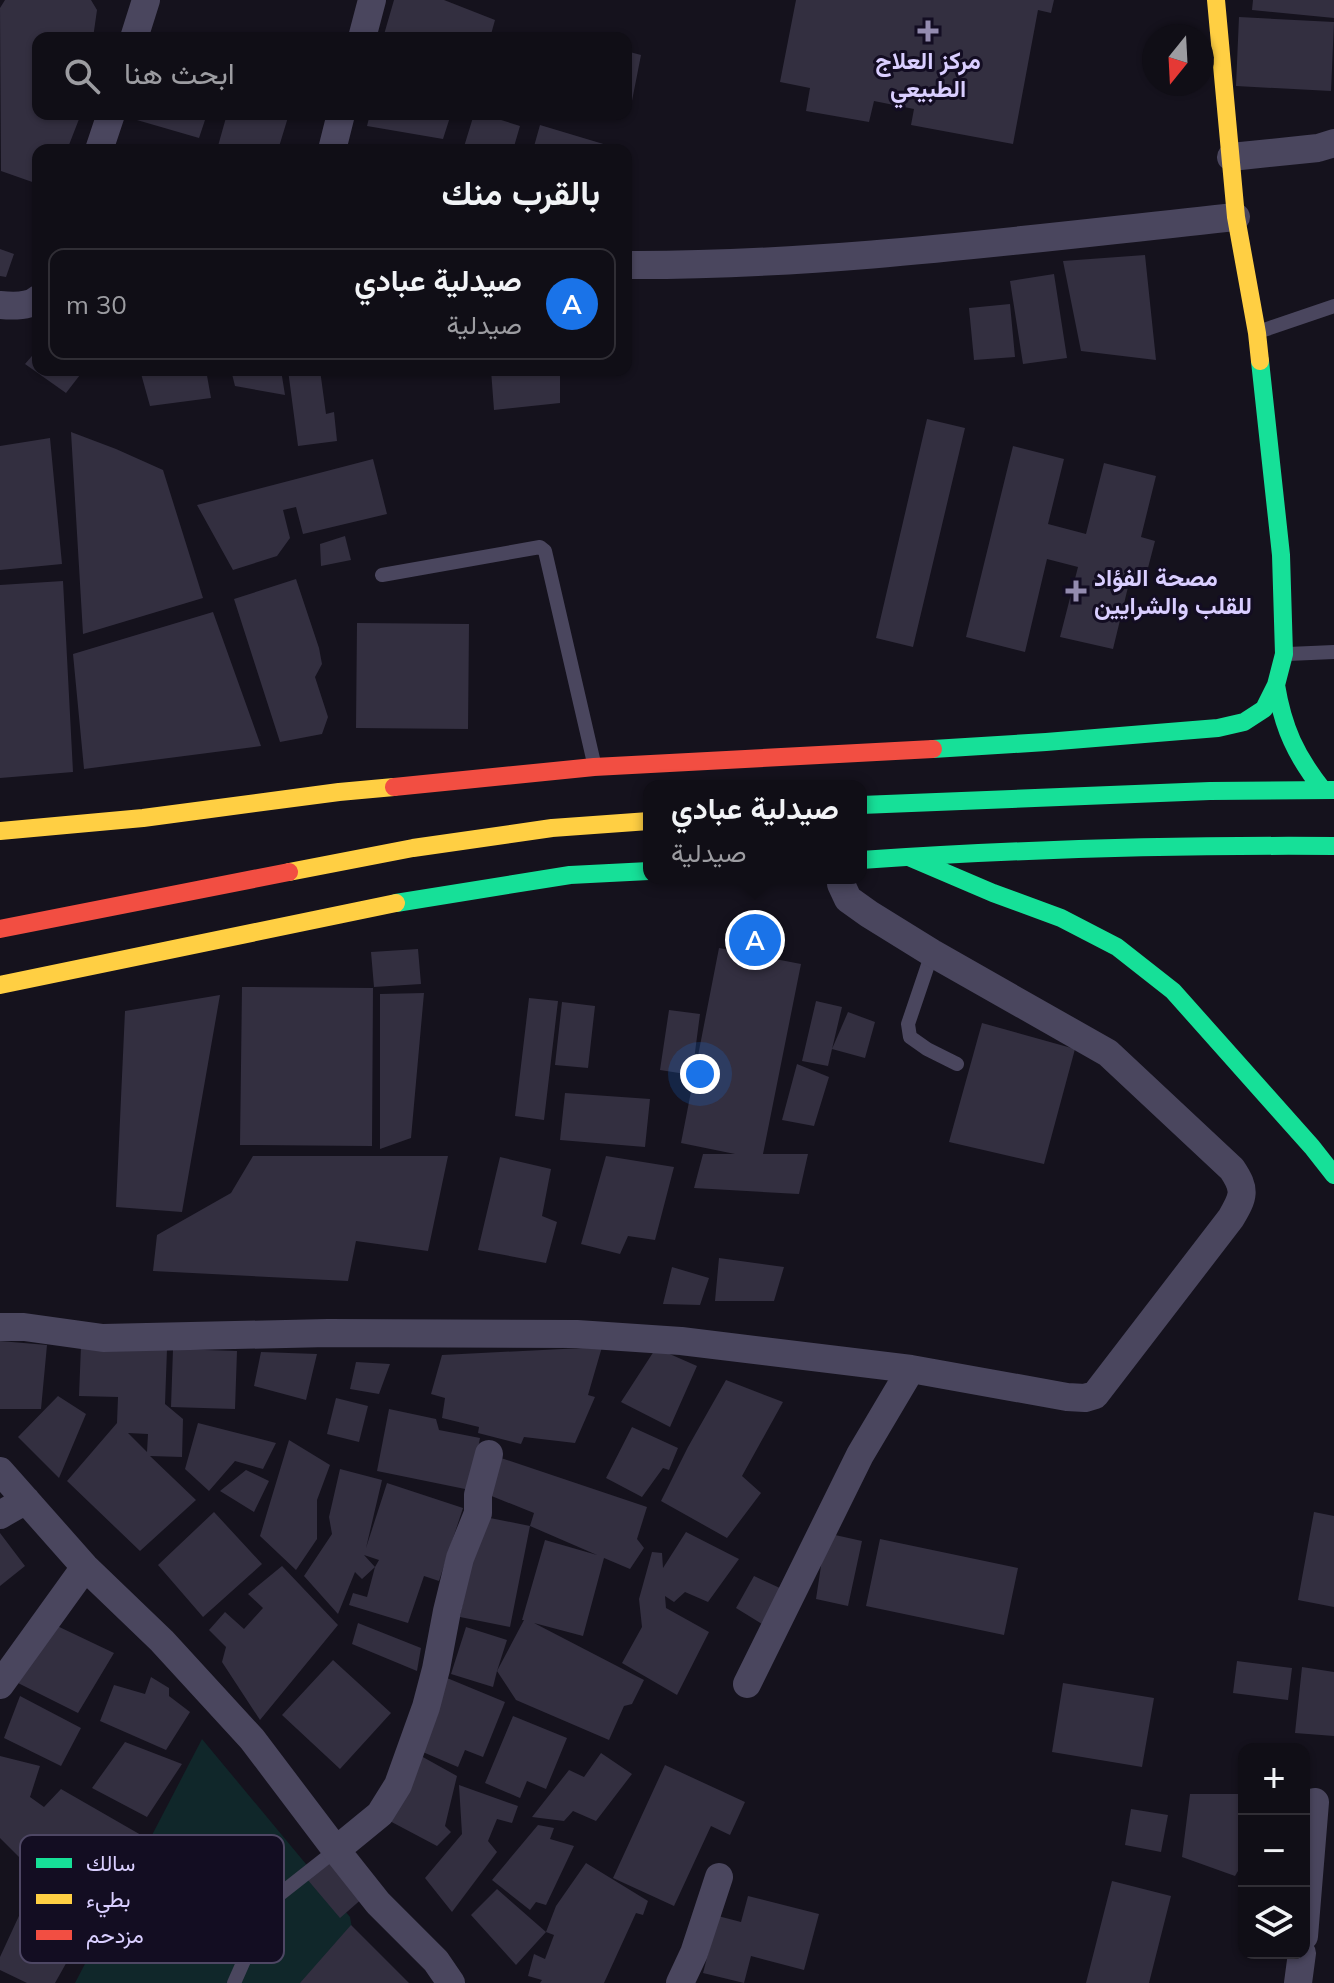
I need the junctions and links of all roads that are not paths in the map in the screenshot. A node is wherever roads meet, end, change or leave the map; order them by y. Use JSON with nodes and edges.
{"nodes":[{"id":1,"x":146,"y":0,"type":"edge"},
{"id":2,"x":372,"y":0,"type":"edge"},
{"id":3,"x":1216,"y":0,"type":"edge"},
{"id":4,"x":136,"y":32,"type":"edge"},
{"id":5,"x":364,"y":32,"type":"edge"},
{"id":6,"x":109,"y":120,"type":"edge"},
{"id":7,"x":340,"y":120,"type":"edge"},
{"id":8,"x":1334,"y":143,"type":"edge"},
{"id":9,"x":101,"y":144,"type":"edge"},
{"id":10,"x":334,"y":144,"type":"edge"},
{"id":11,"x":1231,"y":157,"type":"junction"},
{"id":12,"x":1236,"y":217,"type":"junction"},
{"id":13,"x":632,"y":265,"type":"edge"},
{"id":14,"x":32,"y":303,"type":"edge"},
{"id":15,"x":0,"y":305,"type":"edge"},
{"id":16,"x":1334,"y":306,"type":"edge"},
{"id":17,"x":1257,"y":333,"type":"junction"},
{"id":18,"x":382,"y":575,"type":"dead end"},
{"id":19,"x":1334,"y":652,"type":"edge"},
{"id":20,"x":1284,"y":654,"type":"junction"},
{"id":21,"x":1276,"y":685,"type":"junction"},
{"id":22,"x":594,"y":767,"type":"junction"},
{"id":23,"x":1328,"y":790,"type":"edge"},
{"id":24,"x":867,"y":805,"type":"edge"},
{"id":25,"x":643,"y":821,"type":"edge"},
{"id":26,"x":0,"y":831,"type":"edge"},
{"id":27,"x":1334,"y":846,"type":"edge"},
{"id":28,"x":911,"y":858,"type":"junction"},
{"id":29,"x":867,"y":860,"type":"edge"},
{"id":30,"x":643,"y":871,"type":"edge"},
{"id":31,"x":841,"y":884,"type":"edge"},
{"id":32,"x":0,"y":929,"type":"edge"},
{"id":33,"x":932,"y":953,"type":"junction"},
{"id":34,"x":0,"y":985,"type":"edge"},
{"id":35,"x":957,"y":1064,"type":"dead end"},
{"id":36,"x":1334,"y":1175,"type":"edge"},
{"id":37,"x":0,"y":1327,"type":"edge"},
{"id":38,"x":911,"y":1369,"type":"junction"},
{"id":39,"x":489,"y":1454,"type":"dead end"},
{"id":40,"x":0,"y":1471,"type":"edge"},
{"id":41,"x":26,"y":1500,"type":"junction"},
{"id":42,"x":0,"y":1515,"type":"edge"},
{"id":43,"x":85,"y":1567,"type":"junction"},
{"id":44,"x":747,"y":1684,"type":"dead end"},
{"id":45,"x":0,"y":1685,"type":"edge"},
{"id":46,"x":1315,"y":1802,"type":"dead end"},
{"id":47,"x":336,"y":1850,"type":"junction"},
{"id":48,"x":719,"y":1877,"type":"dead end"},
{"id":49,"x":284,"y":1891,"type":"edge"},
{"id":50,"x":1321,"y":1893,"type":"edge"},
{"id":51,"x":1310,"y":1921,"type":"edge"},
{"id":52,"x":1301,"y":1959,"type":"edge"},
{"id":53,"x":243,"y":1963,"type":"edge"},
{"id":54,"x":234,"y":1983,"type":"edge"},
{"id":55,"x":451,"y":1983,"type":"edge"},
{"id":56,"x":680,"y":1983,"type":"edge"},
{"id":57,"x":1298,"y":1983,"type":"edge"}],
"edges":[{"from":1,"to":4,"type":"street"},
{"from":2,"to":5,"type":"street"},
{"from":3,"to":11,"type":"main road"},
{"from":6,"to":9,"type":"street"},
{"from":7,"to":10,"type":"street"},
{"from":8,"to":11,"type":"street"},
{"from":11,"to":12,"type":"main road"},
{"from":12,"to":13,"type":"street"},
{"from":12,"to":17,"type":"main road"},
{"from":14,"to":15,"type":"street"},
{"from":16,"to":17,"type":"lane"},
{"from":17,"to":20,"type":"main road"},
{"from":18,"to":22,"type":"lane"},
{"from":19,"to":20,"type":"lane"},
{"from":20,"to":21,"type":"main road"},
{"from":21,"to":22,"type":"main road"},
{"from":21,"to":23,"type":"main road"},
{"from":22,"to":26,"type":"main road"},
{"from":23,"to":24,"type":"main road"},
{"from":25,"to":32,"type":"main road"},
{"from":27,"to":28,"type":"main road"},
{"from":28,"to":29,"type":"main road"},
{"from":28,"to":36,"type":"main road"},
{"from":30,"to":34,"type":"main road"},
{"from":31,"to":33,"type":"street"},
{"from":33,"to":35,"type":"lane"},
{"from":33,"to":38,"type":"street"},
{"from":37,"to":38,"type":"street"},
{"from":38,"to":44,"type":"street"},
{"from":39,"to":47,"type":"street"},
{"from":40,"to":41,"type":"street"},
{"from":41,"to":42,"type":"street"},
{"from":41,"to":43,"type":"street"},
{"from":43,"to":45,"type":"street"},
{"from":43,"to":47,"type":"street"},
{"from":46,"to":50,"type":"street"},
{"from":47,"to":49,"type":"lane"},
{"from":47,"to":55,"type":"street"},
{"from":48,"to":56,"type":"street"},
{"from":50,"to":51,"type":"street"},
{"from":52,"to":57,"type":"street"},
{"from":53,"to":54,"type":"lane"}]}
